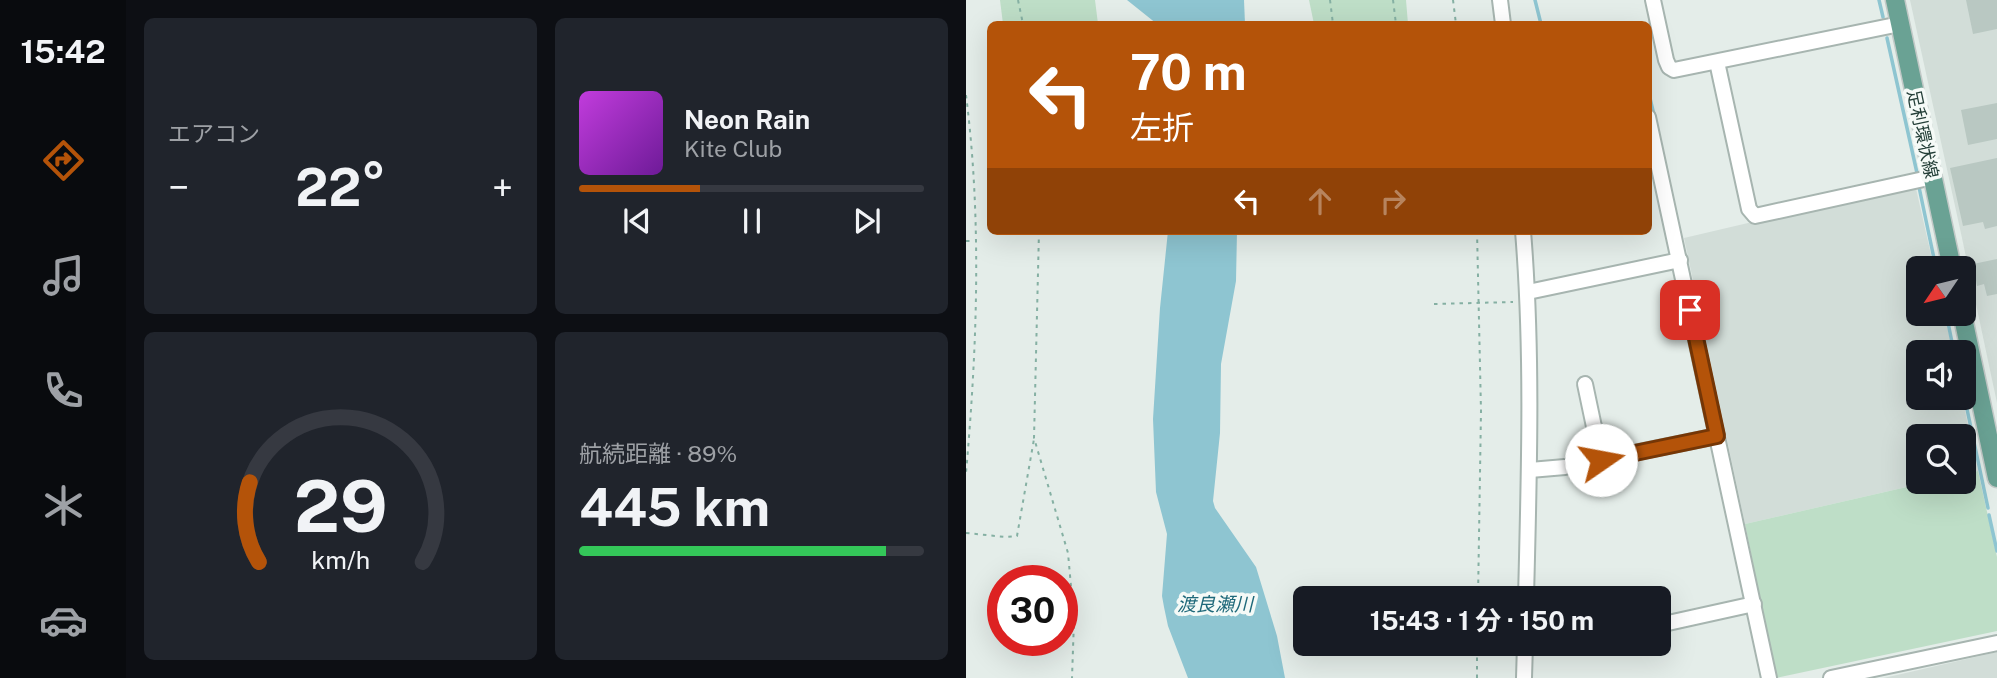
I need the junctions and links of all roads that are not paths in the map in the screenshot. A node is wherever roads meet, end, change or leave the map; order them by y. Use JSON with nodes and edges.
{"nodes":[{"id":1,"x":1500,"y":0,"type":"edge"},
{"id":2,"x":1653,"y":0,"type":"edge"},
{"id":3,"x":1895,"y":0,"type":"edge"},
{"id":4,"x":1503,"y":21,"type":"edge"},
{"id":5,"x":1900,"y":24,"type":"junction"},
{"id":6,"x":1717,"y":62,"type":"junction"},
{"id":7,"x":1652,"y":135,"type":"edge"},
{"id":8,"x":1933,"y":177,"type":"junction"},
{"id":9,"x":1523,"y":235,"type":"edge"},
{"id":10,"x":1949,"y":256,"type":"edge"},
{"id":11,"x":1680,"y":260,"type":"junction"},
{"id":12,"x":1528,"y":292,"type":"junction"},
{"id":13,"x":1965,"y":326,"type":"edge"},
{"id":14,"x":1585,"y":384,"type":"dead end"},
{"id":15,"x":1717,"y":436,"type":"junction"},
{"id":16,"x":1601,"y":460,"type":"junction"},
{"id":17,"x":1530,"y":470,"type":"junction"},
{"id":18,"x":1997,"y":478,"type":"edge"},
{"id":19,"x":1526,"y":586,"type":"edge"},
{"id":20,"x":1754,"y":604,"type":"junction"},
{"id":21,"x":1671,"y":622,"type":"edge"},
{"id":22,"x":1997,"y":643,"type":"edge"},
{"id":23,"x":1525,"y":656,"type":"edge"},
{"id":24,"x":1897,"y":671,"type":"edge"},
{"id":25,"x":1524,"y":678,"type":"edge"},
{"id":26,"x":1769,"y":678,"type":"edge"},
{"id":27,"x":1831,"y":678,"type":"edge"}],
"edges":[{"from":1,"to":4,"type":"street"},
{"from":2,"to":6,"type":"street"},
{"from":3,"to":5,"type":"main road","name":"足利環状線"},
{"from":5,"to":6,"type":"street"},
{"from":5,"to":8,"type":"main road","name":"足利環状線"},
{"from":6,"to":8,"type":"street"},
{"from":7,"to":11,"type":"street"},
{"from":8,"to":10,"type":"main road","name":"足利環状線"},
{"from":9,"to":12,"type":"street"},
{"from":11,"to":12,"type":"street"},
{"from":11,"to":15,"type":"street"},
{"from":12,"to":17,"type":"street"},
{"from":13,"to":18,"type":"main road"},
{"from":14,"to":16,"type":"street"},
{"from":15,"to":16,"type":"street"},
{"from":15,"to":20,"type":"street"},
{"from":16,"to":17,"type":"street"},
{"from":17,"to":19,"type":"street"},
{"from":20,"to":21,"type":"street"},
{"from":20,"to":26,"type":"street"},
{"from":22,"to":24,"type":"street"},
{"from":23,"to":25,"type":"street"},
{"from":24,"to":27,"type":"street"}]}
